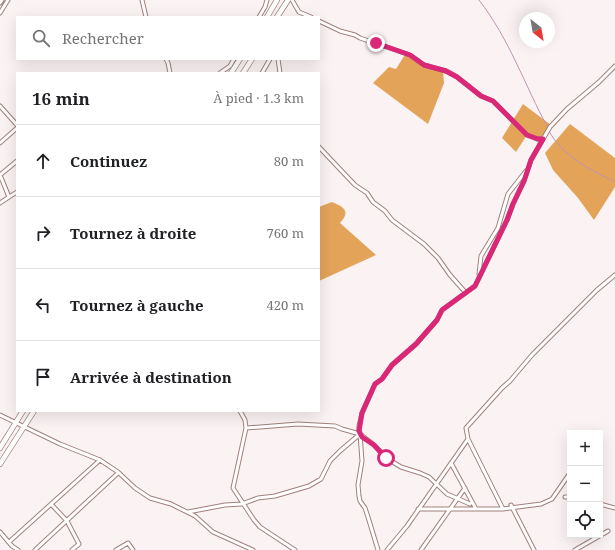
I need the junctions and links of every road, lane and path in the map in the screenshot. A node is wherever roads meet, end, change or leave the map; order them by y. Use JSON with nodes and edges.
{"nodes":[{"id":1,"x":2,"y":0,"type":"edge"},
{"id":2,"x":8,"y":0,"type":"edge"},
{"id":3,"x":142,"y":0,"type":"edge"},
{"id":4,"x":267,"y":0,"type":"edge"},
{"id":5,"x":277,"y":0,"type":"edge"},
{"id":6,"x":288,"y":0,"type":"edge"},
{"id":7,"x":292,"y":0,"type":"edge"},
{"id":8,"x":0,"y":3,"type":"edge"},
{"id":9,"x":0,"y":13,"type":"edge"},
{"id":10,"x":146,"y":16,"type":"edge"},
{"id":11,"x":260,"y":16,"type":"edge"},
{"id":12,"x":268,"y":16,"type":"edge"},
{"id":13,"x":278,"y":16,"type":"edge"},
{"id":14,"x":309,"y":16,"type":"edge"},
{"id":15,"x":320,"y":21,"type":"edge"},
{"id":16,"x":166,"y":60,"type":"edge"},
{"id":17,"x":233,"y":60,"type":"edge"},
{"id":18,"x":239,"y":60,"type":"edge"},
{"id":19,"x":251,"y":60,"type":"edge"},
{"id":20,"x":269,"y":60,"type":"edge"},
{"id":21,"x":278,"y":60,"type":"edge"},
{"id":22,"x":615,"y":66,"type":"edge"},
{"id":23,"x":170,"y":72,"type":"edge"},
{"id":24,"x":222,"y":72,"type":"edge"},
{"id":25,"x":232,"y":72,"type":"edge"},
{"id":26,"x":244,"y":72,"type":"edge"},
{"id":27,"x":263,"y":72,"type":"edge"},
{"id":28,"x":280,"y":72,"type":"edge"},
{"id":29,"x":0,"y":106,"type":"edge"},
{"id":30,"x":16,"y":125,"type":"edge"},
{"id":31,"x":16,"y":127,"type":"edge"},
{"id":32,"x":543,"y":139,"type":"junction"},
{"id":33,"x":0,"y":143,"type":"edge"},
{"id":34,"x":320,"y":148,"type":"edge"},
{"id":35,"x":16,"y":162,"type":"edge"},
{"id":36,"x":528,"y":170,"type":"junction"},
{"id":37,"x":0,"y":175,"type":"edge"},
{"id":38,"x":16,"y":193,"type":"edge"},
{"id":39,"x":9,"y":197,"type":"junction"},
{"id":40,"x":0,"y":203,"type":"edge"},
{"id":41,"x":615,"y":275,"type":"edge"},
{"id":42,"x":479,"y":278,"type":"junction"},
{"id":43,"x":466,"y":293,"type":"junction"},
{"id":44,"x":22,"y":412,"type":"edge"},
{"id":45,"x":33,"y":412,"type":"edge"},
{"id":46,"x":241,"y":412,"type":"edge"},
{"id":47,"x":0,"y":415,"type":"edge"},
{"id":48,"x":16,"y":423,"type":"junction"},
{"id":49,"x":24,"y":427,"type":"junction"},
{"id":50,"x":246,"y":428,"type":"junction"},
{"id":51,"x":360,"y":434,"type":"junction"},
{"id":52,"x":468,"y":439,"type":"junction"},
{"id":53,"x":0,"y":448,"type":"edge"},
{"id":54,"x":100,"y":460,"type":"junction"},
{"id":55,"x":451,"y":463,"type":"junction"},
{"id":56,"x":0,"y":464,"type":"edge"},
{"id":57,"x":118,"y":473,"type":"junction"},
{"id":58,"x":567,"y":477,"type":"edge"},
{"id":59,"x":436,"y":484,"type":"junction"},
{"id":60,"x":465,"y":488,"type":"junction"},
{"id":61,"x":457,"y":499,"type":"junction"},
{"id":62,"x":51,"y":504,"type":"junction"},
{"id":63,"x":244,"y":504,"type":"junction"},
{"id":64,"x":470,"y":504,"type":"dead end"},
{"id":65,"x":603,"y":505,"type":"edge"},
{"id":66,"x":512,"y":506,"type":"junction"},
{"id":67,"x":450,"y":508,"type":"junction"},
{"id":68,"x":615,"y":508,"type":"edge"},
{"id":69,"x":418,"y":509,"type":"junction"},
{"id":70,"x":476,"y":509,"type":"junction"},
{"id":71,"x":503,"y":509,"type":"junction"},
{"id":72,"x":188,"y":512,"type":"junction"},
{"id":73,"x":67,"y":521,"type":"junction"},
{"id":74,"x":608,"y":531,"type":"dead end"},
{"id":75,"x":0,"y":532,"type":"edge"},
{"id":76,"x":9,"y":542,"type":"junction"},
{"id":77,"x":18,"y":550,"type":"edge"},
{"id":78,"x":35,"y":550,"type":"edge"},
{"id":79,"x":72,"y":550,"type":"edge"},
{"id":80,"x":116,"y":550,"type":"edge"},
{"id":81,"x":133,"y":550,"type":"edge"},
{"id":82,"x":253,"y":550,"type":"edge"},
{"id":83,"x":295,"y":550,"type":"edge"},
{"id":84,"x":378,"y":550,"type":"edge"},
{"id":85,"x":387,"y":550,"type":"edge"},
{"id":86,"x":421,"y":550,"type":"edge"},
{"id":87,"x":534,"y":550,"type":"edge"},
{"id":88,"x":575,"y":550,"type":"edge"}],
"edges":[{"from":1,"to":8,"type":"street"},
{"from":2,"to":9,"type":"street"},
{"from":3,"to":10,"type":"street"},
{"from":4,"to":11,"type":"street"},
{"from":5,"to":12,"type":"highway"},
{"from":6,"to":13,"type":"highway"},
{"from":7,"to":14,"type":"street"},
{"from":15,"to":32,"type":"street"},
{"from":16,"to":23,"type":"street"},
{"from":17,"to":24,"type":"street"},
{"from":18,"to":25,"type":"highway"},
{"from":19,"to":26,"type":"highway"},
{"from":20,"to":27,"type":"street"},
{"from":21,"to":28,"type":"street"},
{"from":22,"to":32,"type":"street"},
{"from":29,"to":30,"type":"street"},
{"from":31,"to":33,"type":"street"},
{"from":32,"to":36,"type":"street"},
{"from":34,"to":43,"type":"street"},
{"from":35,"to":37,"type":"street"},
{"from":36,"to":42,"type":"street"},
{"from":36,"to":42,"type":"street"},
{"from":37,"to":39,"type":"street"},
{"from":38,"to":39,"type":"street"},
{"from":39,"to":40,"type":"street"},
{"from":41,"to":52,"type":"street"},
{"from":42,"to":43,"type":"street"},
{"from":43,"to":51,"type":"street"},
{"from":44,"to":48,"type":"highway"},
{"from":45,"to":49,"type":"highway"},
{"from":46,"to":50,"type":"street"},
{"from":47,"to":48,"type":"street"},
{"from":48,"to":49,"type":"street"},
{"from":48,"to":53,"type":"highway"},
{"from":49,"to":54,"type":"street"},
{"from":49,"to":56,"type":"highway"},
{"from":50,"to":51,"type":"street"},
{"from":50,"to":63,"type":"street"},
{"from":51,"to":59,"type":"street"},
{"from":51,"to":63,"type":"street"},
{"from":51,"to":84,"type":"street"},
{"from":52,"to":55,"type":"street"},
{"from":52,"to":71,"type":"street"},
{"from":54,"to":57,"type":"street"},
{"from":54,"to":62,"type":"street"},
{"from":55,"to":59,"type":"street"},
{"from":55,"to":60,"type":"street"},
{"from":57,"to":72,"type":"street"},
{"from":57,"to":73,"type":"street"},
{"from":58,"to":66,"type":"street"},
{"from":59,"to":61,"type":"street"},
{"from":59,"to":69,"type":"street"},
{"from":60,"to":61,"type":"street"},
{"from":60,"to":70,"type":"street"},
{"from":61,"to":64,"type":"street"},
{"from":61,"to":67,"type":"street"},
{"from":62,"to":73,"type":"street"},
{"from":62,"to":76,"type":"street"},
{"from":63,"to":72,"type":"street"},
{"from":63,"to":83,"type":"street"},
{"from":65,"to":68,"type":"street"},
{"from":66,"to":71,"type":"street"},
{"from":66,"to":87,"type":"street"},
{"from":67,"to":69,"type":"street"},
{"from":67,"to":70,"type":"street"},
{"from":67,"to":86,"type":"street"},
{"from":69,"to":85,"type":"street"},
{"from":70,"to":71,"type":"street"},
{"from":72,"to":82,"type":"street"},
{"from":73,"to":78,"type":"street"},
{"from":73,"to":79,"type":"street"},
{"from":74,"to":88,"type":"street"},
{"from":75,"to":76,"type":"street"},
{"from":76,"to":77,"type":"street"},
{"from":80,"to":81,"type":"street"}]}
